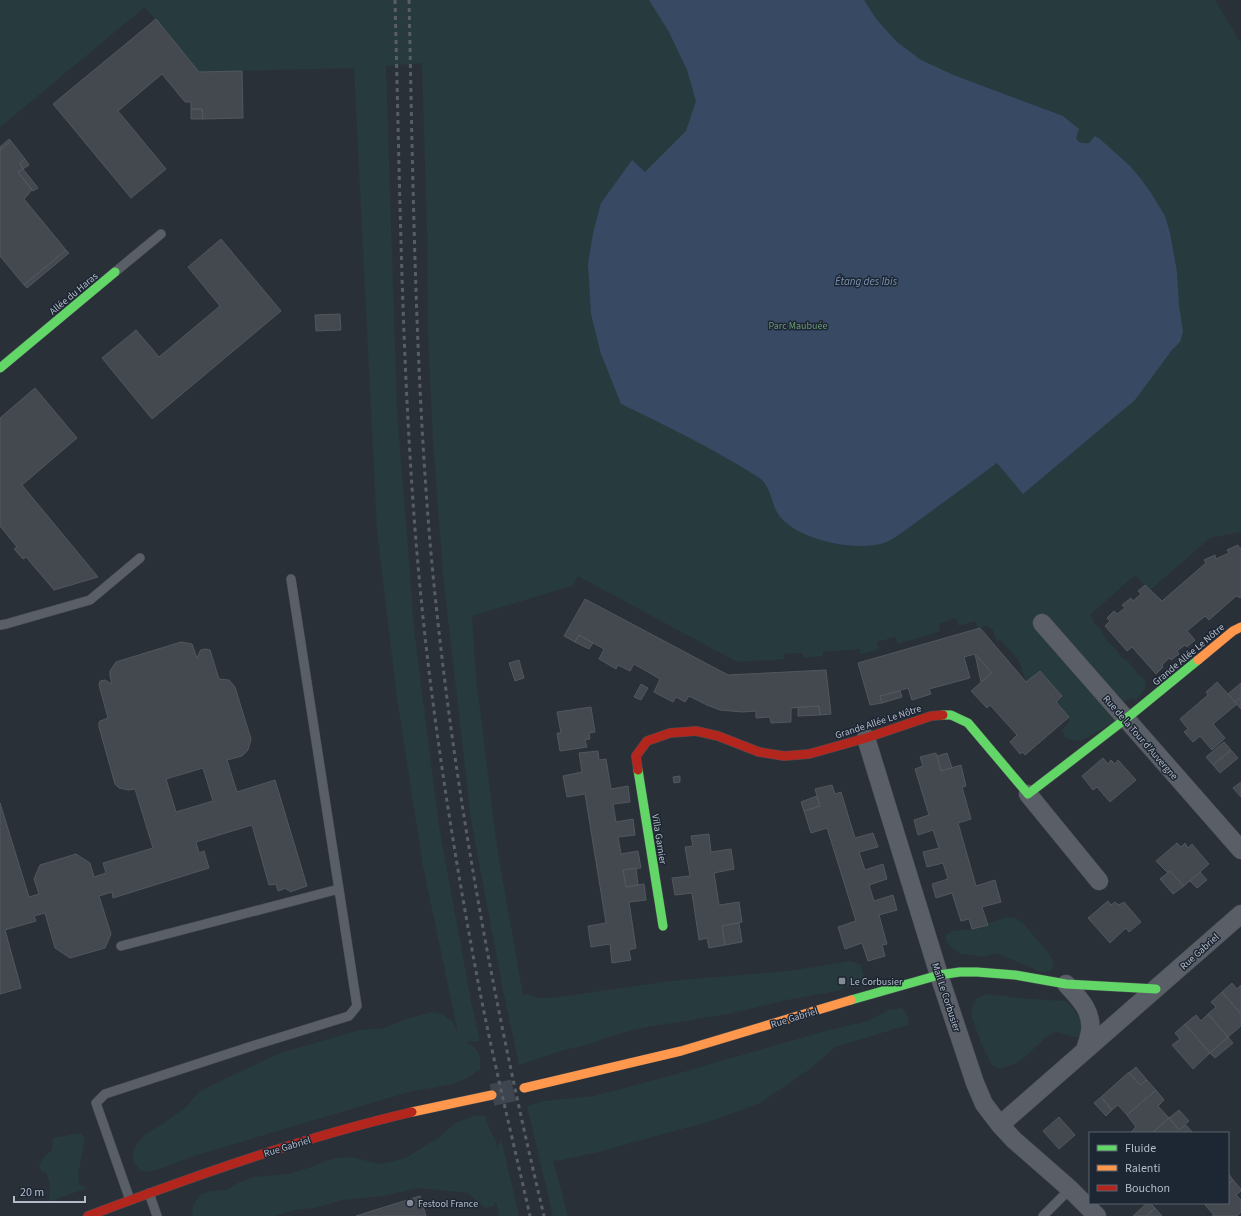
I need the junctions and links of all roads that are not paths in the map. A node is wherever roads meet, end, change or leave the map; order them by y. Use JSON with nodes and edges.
{"nodes":[{"id":1,"x":161,"y":234,"type":"dead end"},
{"id":2,"x":115,"y":272,"type":"joint"},
{"id":3,"x":0,"y":368,"type":"edge"},
{"id":4,"x":140,"y":558,"type":"dead end"},
{"id":5,"x":291,"y":579,"type":"dead end"},
{"id":6,"x":1042,"y":623,"type":"dead end"},
{"id":7,"x":0,"y":625,"type":"edge"},
{"id":8,"x":1241,"y":627,"type":"edge"},
{"id":9,"x":1126,"y":719,"type":"junction"},
{"id":10,"x":866,"y":738,"type":"junction"},
{"id":11,"x":636,"y":756,"type":"joint"},
{"id":12,"x":1028,"y":794,"type":"junction"},
{"id":13,"x":1241,"y":850,"type":"edge"},
{"id":14,"x":1099,"y":881,"type":"dead end"},
{"id":15,"x":339,"y":889,"type":"junction"},
{"id":16,"x":1241,"y":914,"type":"edge"},
{"id":17,"x":664,"y":926,"type":"dead end"},
{"id":18,"x":121,"y":946,"type":"dead end"},
{"id":19,"x":939,"y":975,"type":"junction"},
{"id":20,"x":1066,"y":984,"type":"junction"},
{"id":21,"x":1156,"y":989,"type":"junction"},
{"id":22,"x":1085,"y":1050,"type":"junction"},
{"id":23,"x":524,"y":1088,"type":"tunnel mouth"},
{"id":24,"x":492,"y":1095,"type":"tunnel mouth"},
{"id":25,"x":1000,"y":1126,"type":"junction"},
{"id":26,"x":1070,"y":1190,"type":"junction"},
{"id":27,"x":149,"y":1193,"type":"junction"},
{"id":28,"x":130,"y":1200,"type":"junction"},
{"id":29,"x":88,"y":1216,"type":"edge"},
{"id":30,"x":157,"y":1216,"type":"edge"},
{"id":31,"x":1043,"y":1216,"type":"edge"},
{"id":32,"x":1097,"y":1216,"type":"edge"}],
"edges":[{"from":1,"to":2,"type":"lane","name":"Allée du Haras"},
{"from":2,"to":3,"type":"street","name":"Allée du Haras"},
{"from":4,"to":7,"type":"lane"},
{"from":5,"to":15,"type":"lane"},
{"from":6,"to":9,"type":"street","name":"Rue de la Tour d'Auvergne"},
{"from":8,"to":9,"type":"street","name":"Grande Allée Le Nôtre"},
{"from":9,"to":12,"type":"street","name":"Grande Allée Le Nôtre"},
{"from":9,"to":13,"type":"street","name":"Rue de la Tour d'Auvergne"},
{"from":10,"to":11,"type":"street","name":"Grande Allée Le Nôtre"},
{"from":10,"to":12,"type":"street","name":"Grande Allée Le Nôtre"},
{"from":10,"to":19,"type":"street","name":"Mail Le Corbusier"},
{"from":11,"to":17,"type":"street","name":"Villa Garnier"},
{"from":12,"to":14,"type":"street"},
{"from":15,"to":18,"type":"lane"},
{"from":15,"to":28,"type":"lane"},
{"from":16,"to":21,"type":"street","name":"Rue Gabriel"},
{"from":19,"to":20,"type":"street","name":"Rue Gabriel"},
{"from":19,"to":23,"type":"street","name":"Rue Gabriel"},
{"from":19,"to":25,"type":"street","name":"Mail Le Corbusier"},
{"from":20,"to":21,"type":"street","name":"Rue Gabriel"},
{"from":20,"to":22,"type":"street"},
{"from":21,"to":22,"type":"street","name":"Rue Gabriel"},
{"from":22,"to":25,"type":"street","name":"Rue Gabriel"},
{"from":24,"to":27,"type":"street","name":"Rue Gabriel"},
{"from":25,"to":26,"type":"street","name":"Mail Le Corbusier"},
{"from":26,"to":31,"type":"lane"},
{"from":26,"to":32,"type":"street","name":"Mail Le Corbusier"},
{"from":27,"to":28,"type":"street","name":"Rue Gabriel"},
{"from":27,"to":30,"type":"lane"},
{"from":28,"to":29,"type":"street","name":"Rue Gabriel"}]}
